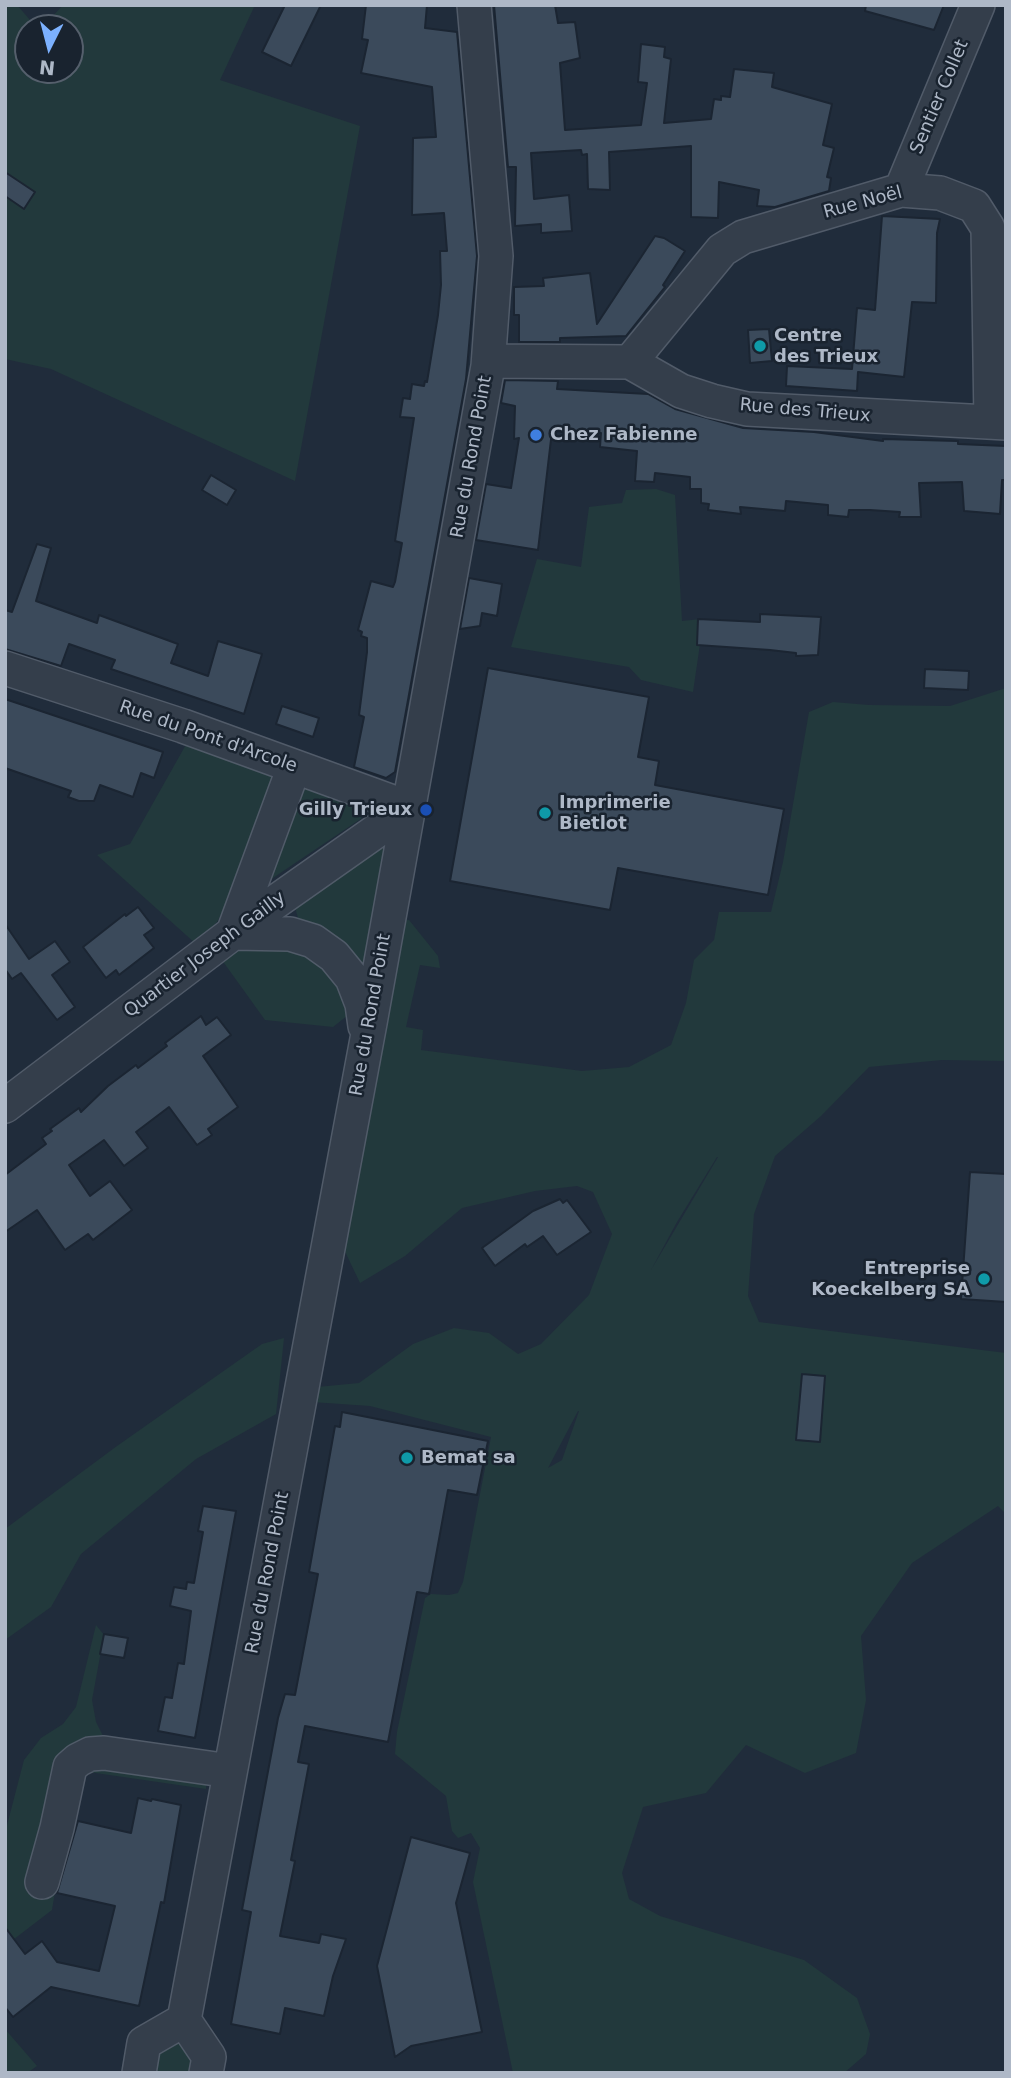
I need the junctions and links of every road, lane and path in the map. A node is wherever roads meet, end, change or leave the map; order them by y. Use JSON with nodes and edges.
{"nodes":[{"id":1,"x":474,"y":5,"type":"edge"},
{"id":2,"x":978,"y":5,"type":"edge"},
{"id":3,"x":901,"y":190,"type":"junction"},
{"id":4,"x":489,"y":361,"type":"junction"},
{"id":5,"x":630,"y":362,"type":"junction"},
{"id":6,"x":998,"y":422,"type":"edge"},
{"id":7,"x":5,"y":668,"type":"edge"},
{"id":8,"x":294,"y":767,"type":"junction"},
{"id":9,"x":409,"y":808,"type":"junction"},
{"id":10,"x":233,"y":933,"type":"junction"},
{"id":11,"x":367,"y":1039,"type":"junction"},
{"id":12,"x":5,"y":1106,"type":"edge"},
{"id":13,"x":230,"y":1771,"type":"junction"},
{"id":14,"x":42,"y":1882,"type":"dead end"},
{"id":15,"x":184,"y":2020,"type":"junction"},
{"id":16,"x":139,"y":2073,"type":"edge"},
{"id":17,"x":206,"y":2073,"type":"edge"}],
"edges":[{"from":1,"to":4,"type":"street","name":"Rue du Rond Point"},
{"from":2,"to":3,"type":"street","name":"Sentier Collet"},
{"from":3,"to":5,"type":"street","name":"Rue Noël"},
{"from":3,"to":6,"type":"street","name":"Rue Noël"},
{"from":4,"to":5,"type":"street","name":"Rue des Trieux"},
{"from":4,"to":9,"type":"street","name":"Rue du Rond Point"},
{"from":5,"to":6,"type":"street","name":"Rue des Trieux"},
{"from":7,"to":8,"type":"street","name":"Rue du Pont d'Arcole"},
{"from":8,"to":9,"type":"street","name":"Rue du Pont d'Arcole"},
{"from":8,"to":10,"type":"street"},
{"from":9,"to":10,"type":"street","name":"Quartier Joseph Gailly"},
{"from":9,"to":11,"type":"street","name":"Rue du Rond Point"},
{"from":10,"to":11,"type":"street"},
{"from":10,"to":12,"type":"street","name":"Quartier Joseph Gailly"},
{"from":11,"to":13,"type":"street","name":"Rue du Rond Point"},
{"from":13,"to":14,"type":"street"},
{"from":13,"to":15,"type":"street","name":"Rue du Rond Point"},
{"from":15,"to":16,"type":"street"},
{"from":15,"to":17,"type":"street"}]}
